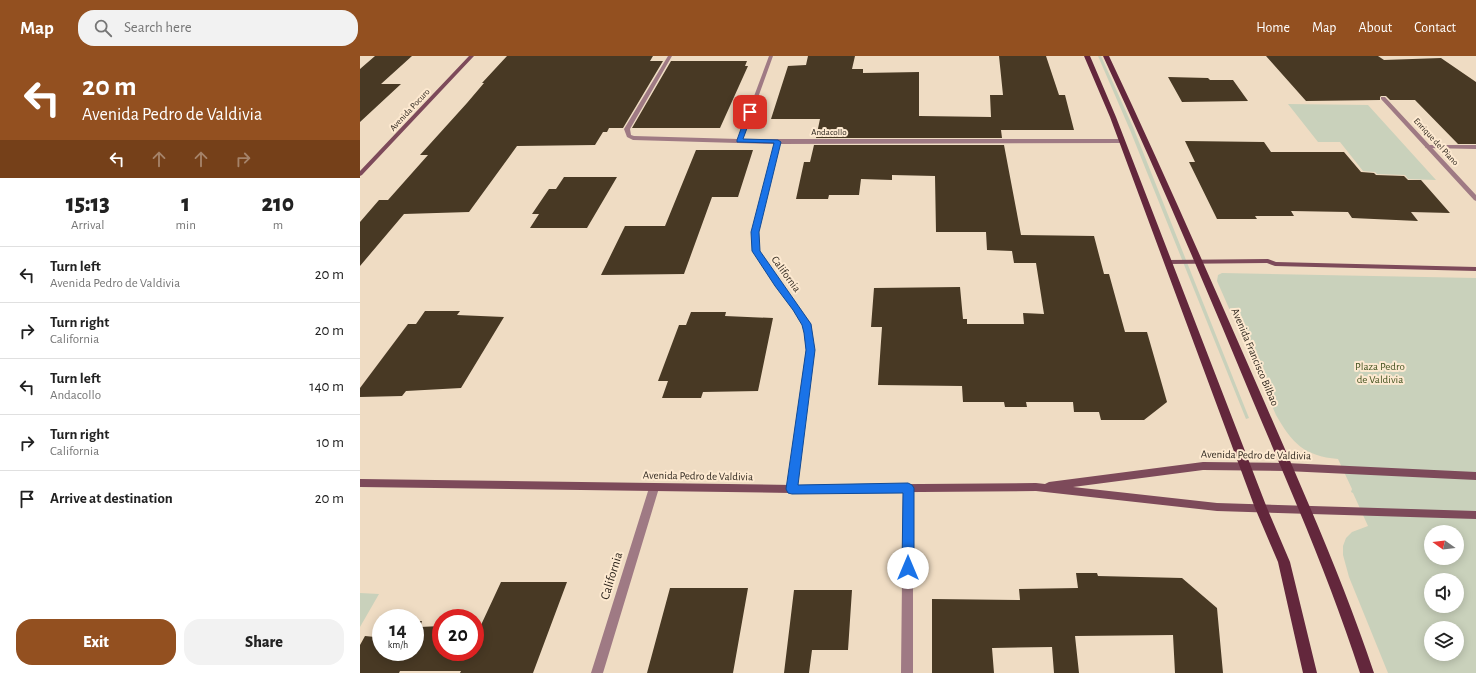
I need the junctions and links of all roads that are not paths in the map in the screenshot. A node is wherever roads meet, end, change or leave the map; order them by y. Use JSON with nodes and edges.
{"nodes":[{"id":1,"x":472,"y":56,"type":"edge"},
{"id":2,"x":670,"y":56,"type":"edge"},
{"id":3,"x":771,"y":56,"type":"edge"},
{"id":4,"x":1087,"y":56,"type":"edge"},
{"id":5,"x":1106,"y":56,"type":"edge"},
{"id":6,"x":1383,"y":98,"type":"dead end"},
{"id":7,"x":740,"y":140,"type":"junction"},
{"id":8,"x":1122,"y":141,"type":"junction"},
{"id":9,"x":778,"y":142,"type":"junction"},
{"id":10,"x":1428,"y":147,"type":"junction"},
{"id":11,"x":1476,"y":147,"type":"edge"},
{"id":12,"x":360,"y":174,"type":"edge"},
{"id":13,"x":1476,"y":199,"type":"edge"},
{"id":14,"x":1168,"y":262,"type":"junction"},
{"id":15,"x":1198,"y":262,"type":"junction"},
{"id":16,"x":1476,"y":270,"type":"edge"},
{"id":17,"x":1245,"y":466,"type":"junction"},
{"id":18,"x":1286,"y":467,"type":"junction"},
{"id":19,"x":1476,"y":476,"type":"edge"},
{"id":20,"x":360,"y":483,"type":"edge"},
{"id":21,"x":1036,"y":487,"type":"junction"},
{"id":22,"x":654,"y":488,"type":"junction"},
{"id":23,"x":908,"y":488,"type":"junction"},
{"id":24,"x":792,"y":489,"type":"junction"},
{"id":25,"x":1261,"y":508,"type":"junction"},
{"id":26,"x":1304,"y":508,"type":"junction"},
{"id":27,"x":1476,"y":515,"type":"edge"},
{"id":28,"x":597,"y":673,"type":"edge"},
{"id":29,"x":907,"y":673,"type":"edge"},
{"id":30,"x":1310,"y":673,"type":"edge"},
{"id":31,"x":1367,"y":673,"type":"edge"}],
"edges":[{"from":1,"to":12,"type":"main road","name":"Avenida Pocuro"},
{"from":2,"to":7,"type":"street","name":"Andacollo"},
{"from":3,"to":7,"type":"street"},
{"from":4,"to":8,"type":"main road"},
{"from":5,"to":15,"type":"main road","name":"Avenida Francisco Bilbao"},
{"from":6,"to":10,"type":"street","name":"Enrique del Piano"},
{"from":7,"to":9,"type":"street","name":"Andacollo"},
{"from":8,"to":9,"type":"street","name":"Andacollo"},
{"from":8,"to":14,"type":"main road"},
{"from":9,"to":24,"type":"street","name":"California"},
{"from":10,"to":11,"type":"street"},
{"from":10,"to":13,"type":"street","name":"Enrique del Piano"},
{"from":14,"to":15,"type":"main road"},
{"from":14,"to":17,"type":"main road"},
{"from":15,"to":16,"type":"main road"},
{"from":15,"to":18,"type":"main road","name":"Avenida Francisco Bilbao"},
{"from":17,"to":18,"type":"main road","name":"Avenida Pedro de Valdivia"},
{"from":17,"to":21,"type":"main road","name":"Avenida Pedro de Valdivia"},
{"from":17,"to":25,"type":"main road"},
{"from":18,"to":19,"type":"main road","name":"Avenida Pedro de Valdivia"},
{"from":18,"to":26,"type":"main road","name":"Avenida Francisco Bilbao"},
{"from":20,"to":22,"type":"main road","name":"Avenida Pedro de Valdivia"},
{"from":21,"to":23,"type":"main road","name":"Avenida Pedro de Valdivia"},
{"from":21,"to":25,"type":"main road","name":"Avenida Pedro de Valdivia"},
{"from":22,"to":24,"type":"main road","name":"Avenida Pedro de Valdivia"},
{"from":22,"to":28,"type":"street","name":"California"},
{"from":23,"to":24,"type":"main road","name":"Avenida Pedro de Valdivia"},
{"from":23,"to":29,"type":"street"},
{"from":25,"to":26,"type":"main road","name":"Avenida Pedro de Valdivia"},
{"from":25,"to":30,"type":"main road"},
{"from":26,"to":27,"type":"main road","name":"Avenida Pedro de Valdivia"},
{"from":26,"to":31,"type":"main road","name":"Avenida Francisco Bilbao"}]}
